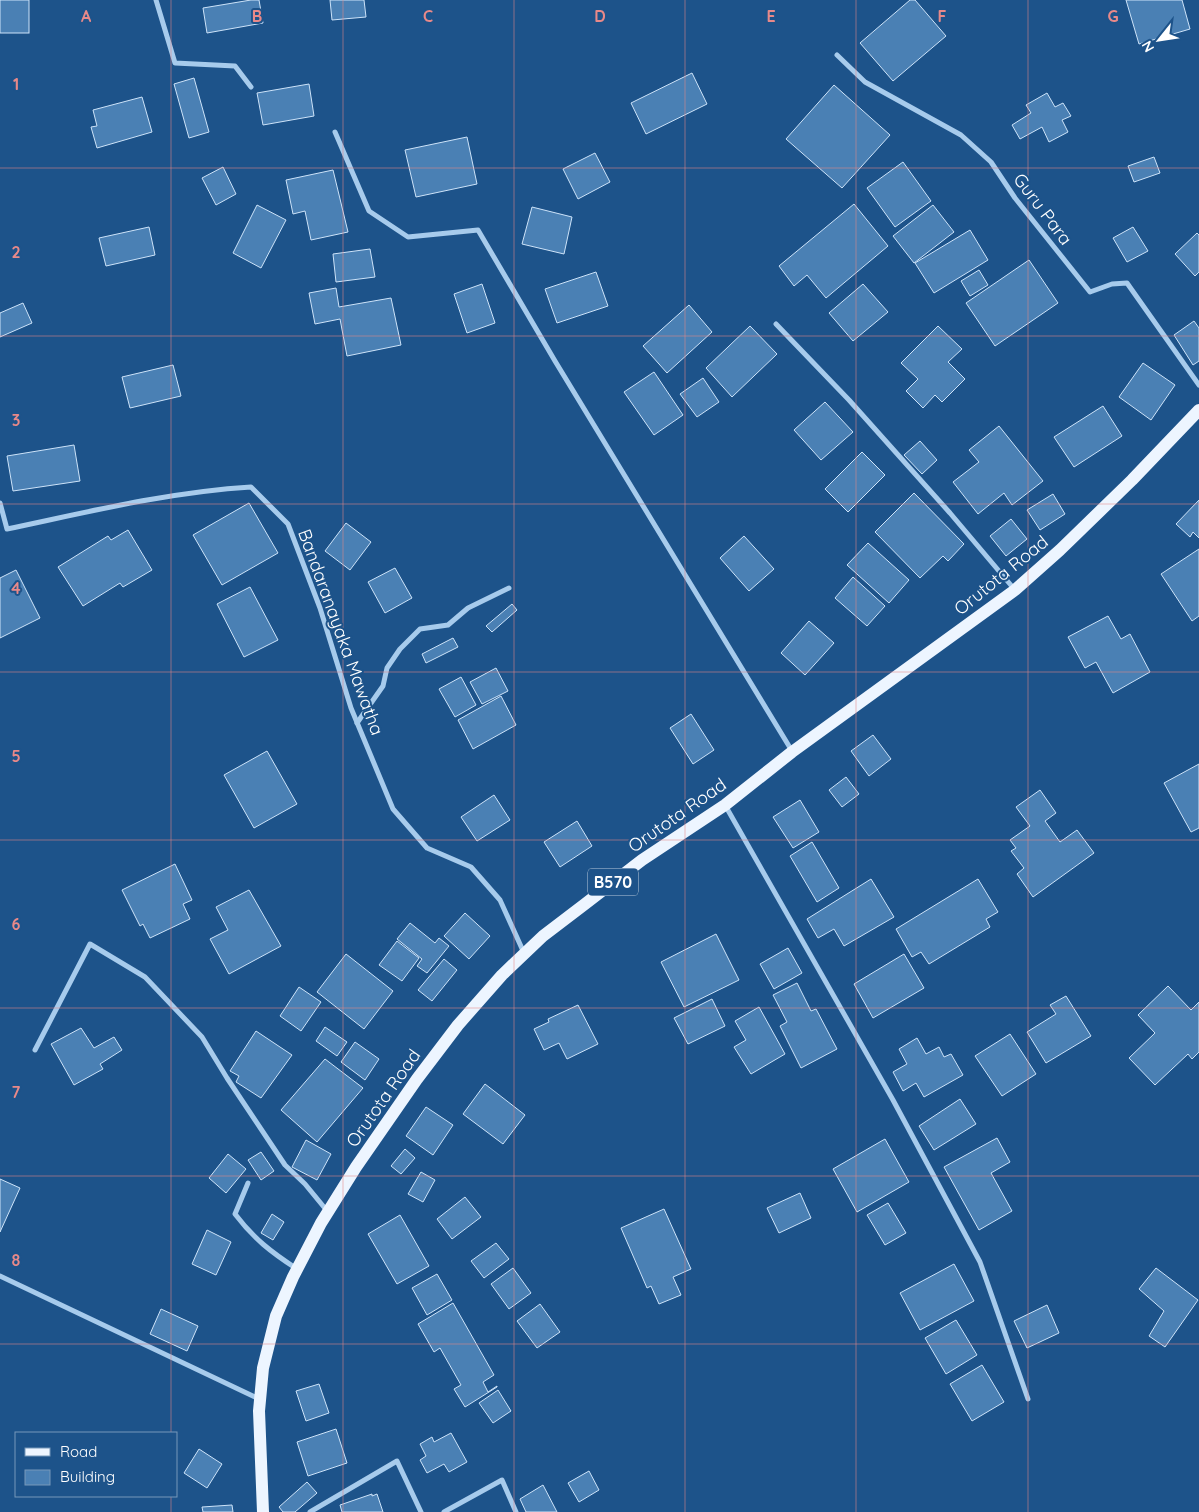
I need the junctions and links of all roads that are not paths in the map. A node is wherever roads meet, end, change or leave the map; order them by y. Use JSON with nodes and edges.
{"nodes":[{"id":1,"x":156,"y":0,"type":"edge"},
{"id":2,"x":837,"y":55,"type":"dead end"},
{"id":3,"x":252,"y":87,"type":"dead end"},
{"id":4,"x":335,"y":132,"type":"dead end"},
{"id":5,"x":776,"y":324,"type":"dead end"},
{"id":6,"x":1199,"y":385,"type":"edge"},
{"id":7,"x":1199,"y":410,"type":"edge"},
{"id":8,"x":0,"y":503,"type":"edge"},
{"id":9,"x":1,"y":509,"type":"edge"},
{"id":10,"x":509,"y":588,"type":"dead end"},
{"id":11,"x":1015,"y":590,"type":"junction"},
{"id":12,"x":357,"y":723,"type":"junction"},
{"id":13,"x":792,"y":752,"type":"junction"},
{"id":14,"x":725,"y":804,"type":"junction"},
{"id":15,"x":524,"y":954,"type":"junction"},
{"id":16,"x":35,"y":1050,"type":"dead end"},
{"id":17,"x":248,"y":1183,"type":"dead end"},
{"id":18,"x":328,"y":1212,"type":"junction"},
{"id":19,"x":297,"y":1269,"type":"junction"},
{"id":20,"x":0,"y":1276,"type":"edge"},
{"id":21,"x":260,"y":1399,"type":"junction"},
{"id":22,"x":1028,"y":1399,"type":"dead end"},
{"id":23,"x":263,"y":1512,"type":"edge"},
{"id":24,"x":310,"y":1512,"type":"edge"},
{"id":25,"x":420,"y":1512,"type":"edge"},
{"id":26,"x":444,"y":1512,"type":"edge"},
{"id":27,"x":516,"y":1512,"type":"edge"}],
"edges":[{"from":1,"to":3,"type":"street"},
{"from":2,"to":6,"type":"street","name":"Guru Para"},
{"from":4,"to":13,"type":"street"},
{"from":5,"to":11,"type":"street"},
{"from":7,"to":11,"type":"main road","name":"Orutota Road","number":"B570"},
{"from":8,"to":9,"type":"street","name":"Bandaranayaka Mawatha"},
{"from":9,"to":12,"type":"street","name":"Bandaranayaka Mawatha"},
{"from":10,"to":12,"type":"street"},
{"from":11,"to":13,"type":"main road","name":"Orutota Road","number":"B570"},
{"from":12,"to":15,"type":"street","name":"Bandaranayaka Mawatha"},
{"from":13,"to":14,"type":"main road","name":"Orutota Road","number":"B570"},
{"from":14,"to":15,"type":"main road","name":"Orutota Road","number":"B570"},
{"from":14,"to":22,"type":"street"},
{"from":15,"to":18,"type":"main road","name":"Orutota Road","number":"B570"},
{"from":16,"to":18,"type":"street"},
{"from":17,"to":19,"type":"street"},
{"from":18,"to":19,"type":"main road","name":"Orutota Road","number":"B570"},
{"from":19,"to":21,"type":"main road","name":"Orutota Road","number":"B570"},
{"from":20,"to":21,"type":"street"},
{"from":21,"to":23,"type":"main road","name":"Orutota Road","number":"B570"},
{"from":24,"to":25,"type":"street"},
{"from":26,"to":27,"type":"street"}]}
